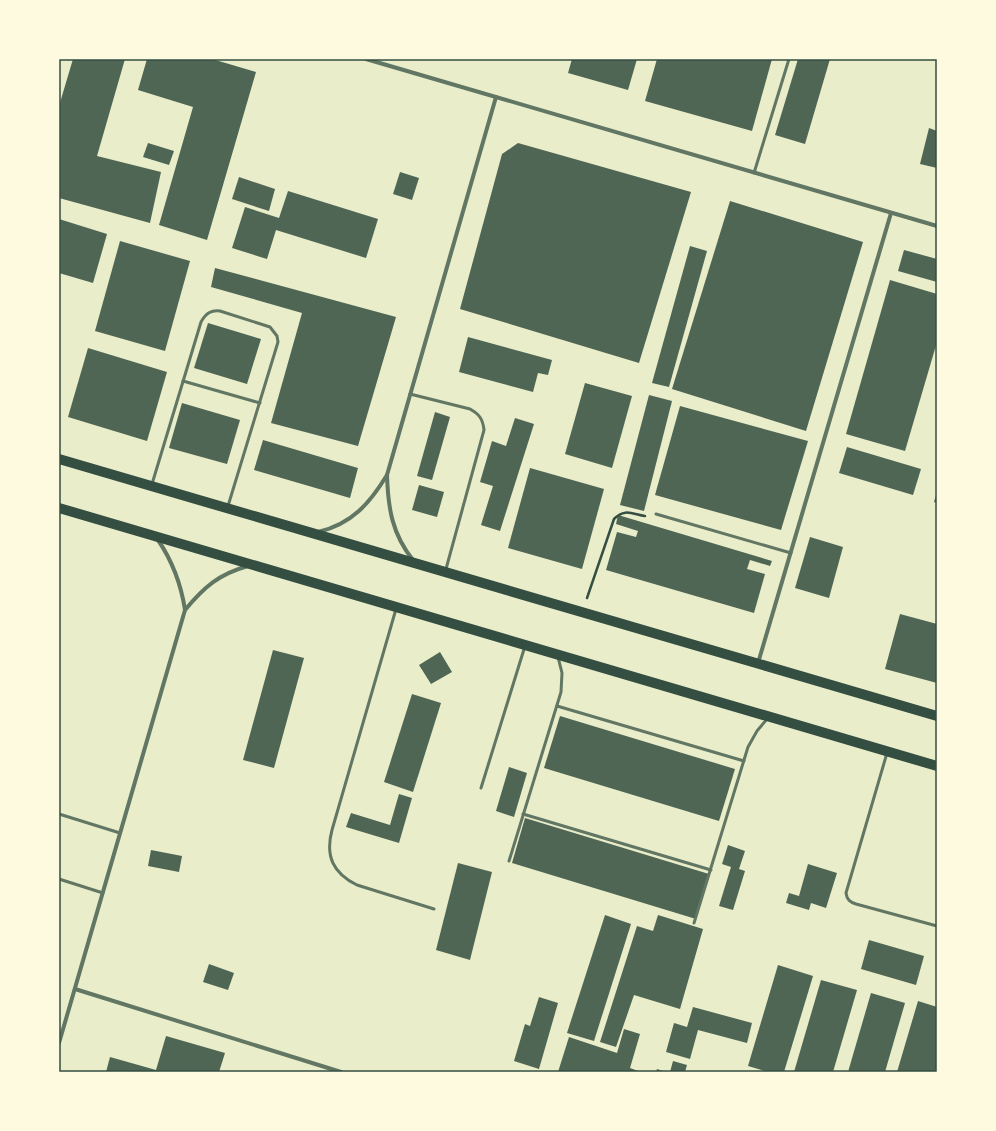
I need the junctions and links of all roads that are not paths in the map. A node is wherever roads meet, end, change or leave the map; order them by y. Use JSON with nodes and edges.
{"nodes":[{"id":1,"x":366,"y":59,"type":"edge"},
{"id":2,"x":789,"y":59,"type":"edge"},
{"id":3,"x":496,"y":97,"type":"junction"},
{"id":4,"x":754,"y":173,"type":"junction"},
{"id":5,"x":891,"y":213,"type":"junction"},
{"id":6,"x":937,"y":226,"type":"edge"},
{"id":7,"x":183,"y":382,"type":"junction"},
{"id":8,"x":410,"y":394,"type":"junction"},
{"id":9,"x":260,"y":404,"type":"junction"},
{"id":10,"x":59,"y":459,"type":"edge"},
{"id":11,"x":387,"y":475,"type":"junction"},
{"id":12,"x":151,"y":485,"type":"junction"},
{"id":13,"x":59,"y":508,"type":"edge"},
{"id":14,"x":228,"y":508,"type":"junction"},
{"id":15,"x":656,"y":514,"type":"road end"},
{"id":16,"x":315,"y":533,"type":"junction"},
{"id":17,"x":156,"y":537,"type":"junction"},
{"id":18,"x":791,"y":553,"type":"junction"},
{"id":19,"x":415,"y":562,"type":"junction"},
{"id":20,"x":251,"y":565,"type":"junction"},
{"id":21,"x":446,"y":571,"type":"junction"},
{"id":22,"x":397,"y":607,"type":"junction"},
{"id":23,"x":185,"y":610,"type":"junction"},
{"id":24,"x":526,"y":645,"type":"junction"},
{"id":25,"x":557,"y":654,"type":"junction"},
{"id":26,"x":758,"y":663,"type":"junction"},
{"id":27,"x":557,"y":706,"type":"junction"},
{"id":28,"x":937,"y":716,"type":"edge"},
{"id":29,"x":769,"y":717,"type":"junction"},
{"id":30,"x":887,"y":752,"type":"junction"},
{"id":31,"x":744,"y":761,"type":"junction"},
{"id":32,"x":937,"y":766,"type":"edge"},
{"id":33,"x":481,"y":788,"type":"dead end"},
{"id":34,"x":59,"y":814,"type":"edge"},
{"id":35,"x":523,"y":814,"type":"junction"},
{"id":36,"x":120,"y":833,"type":"junction"},
{"id":37,"x":509,"y":861,"type":"dead end"},
{"id":38,"x":711,"y":870,"type":"junction"},
{"id":39,"x":59,"y":878,"type":"edge"},
{"id":40,"x":103,"y":893,"type":"junction"},
{"id":41,"x":434,"y":909,"type":"dead end"},
{"id":42,"x":694,"y":923,"type":"dead end"},
{"id":43,"x":937,"y":926,"type":"edge"},
{"id":44,"x":75,"y":989,"type":"junction"},
{"id":45,"x":59,"y":1043,"type":"edge"},
{"id":46,"x":342,"y":1072,"type":"edge"}],
"edges":[{"from":1,"to":3,"type":"street"},
{"from":2,"to":4,"type":"lane"},
{"from":3,"to":4,"type":"street"},
{"from":3,"to":8,"type":"street"},
{"from":4,"to":5,"type":"street"},
{"from":5,"to":6,"type":"street"},
{"from":5,"to":18,"type":"street"},
{"from":7,"to":9,"type":"lane"},
{"from":7,"to":9,"type":"lane"},
{"from":7,"to":12,"type":"lane"},
{"from":8,"to":11,"type":"street"},
{"from":8,"to":21,"type":"lane"},
{"from":9,"to":14,"type":"lane"},
{"from":10,"to":12,"type":"main road"},
{"from":11,"to":16,"type":"street"},
{"from":11,"to":19,"type":"street"},
{"from":12,"to":14,"type":"main road"},
{"from":13,"to":17,"type":"main road"},
{"from":14,"to":16,"type":"main road"},
{"from":15,"to":18,"type":"lane"},
{"from":16,"to":19,"type":"main road"},
{"from":17,"to":20,"type":"main road"},
{"from":17,"to":23,"type":"street"},
{"from":18,"to":26,"type":"street"},
{"from":19,"to":21,"type":"main road"},
{"from":20,"to":22,"type":"main road"},
{"from":20,"to":23,"type":"street"},
{"from":21,"to":26,"type":"main road"},
{"from":22,"to":24,"type":"main road"},
{"from":22,"to":41,"type":"lane"},
{"from":23,"to":36,"type":"street"},
{"from":24,"to":25,"type":"main road"},
{"from":24,"to":33,"type":"lane"},
{"from":25,"to":27,"type":"lane"},
{"from":25,"to":29,"type":"main road"},
{"from":26,"to":28,"type":"main road"},
{"from":27,"to":31,"type":"lane"},
{"from":27,"to":35,"type":"lane"},
{"from":29,"to":30,"type":"main road"},
{"from":29,"to":31,"type":"lane"},
{"from":30,"to":32,"type":"main road"},
{"from":30,"to":43,"type":"lane"},
{"from":31,"to":38,"type":"lane"},
{"from":34,"to":36,"type":"lane"},
{"from":35,"to":37,"type":"lane"},
{"from":35,"to":38,"type":"lane"},
{"from":36,"to":40,"type":"street"},
{"from":38,"to":42,"type":"lane"},
{"from":39,"to":40,"type":"lane"},
{"from":40,"to":44,"type":"street"},
{"from":44,"to":45,"type":"street"},
{"from":44,"to":46,"type":"street"}]}
